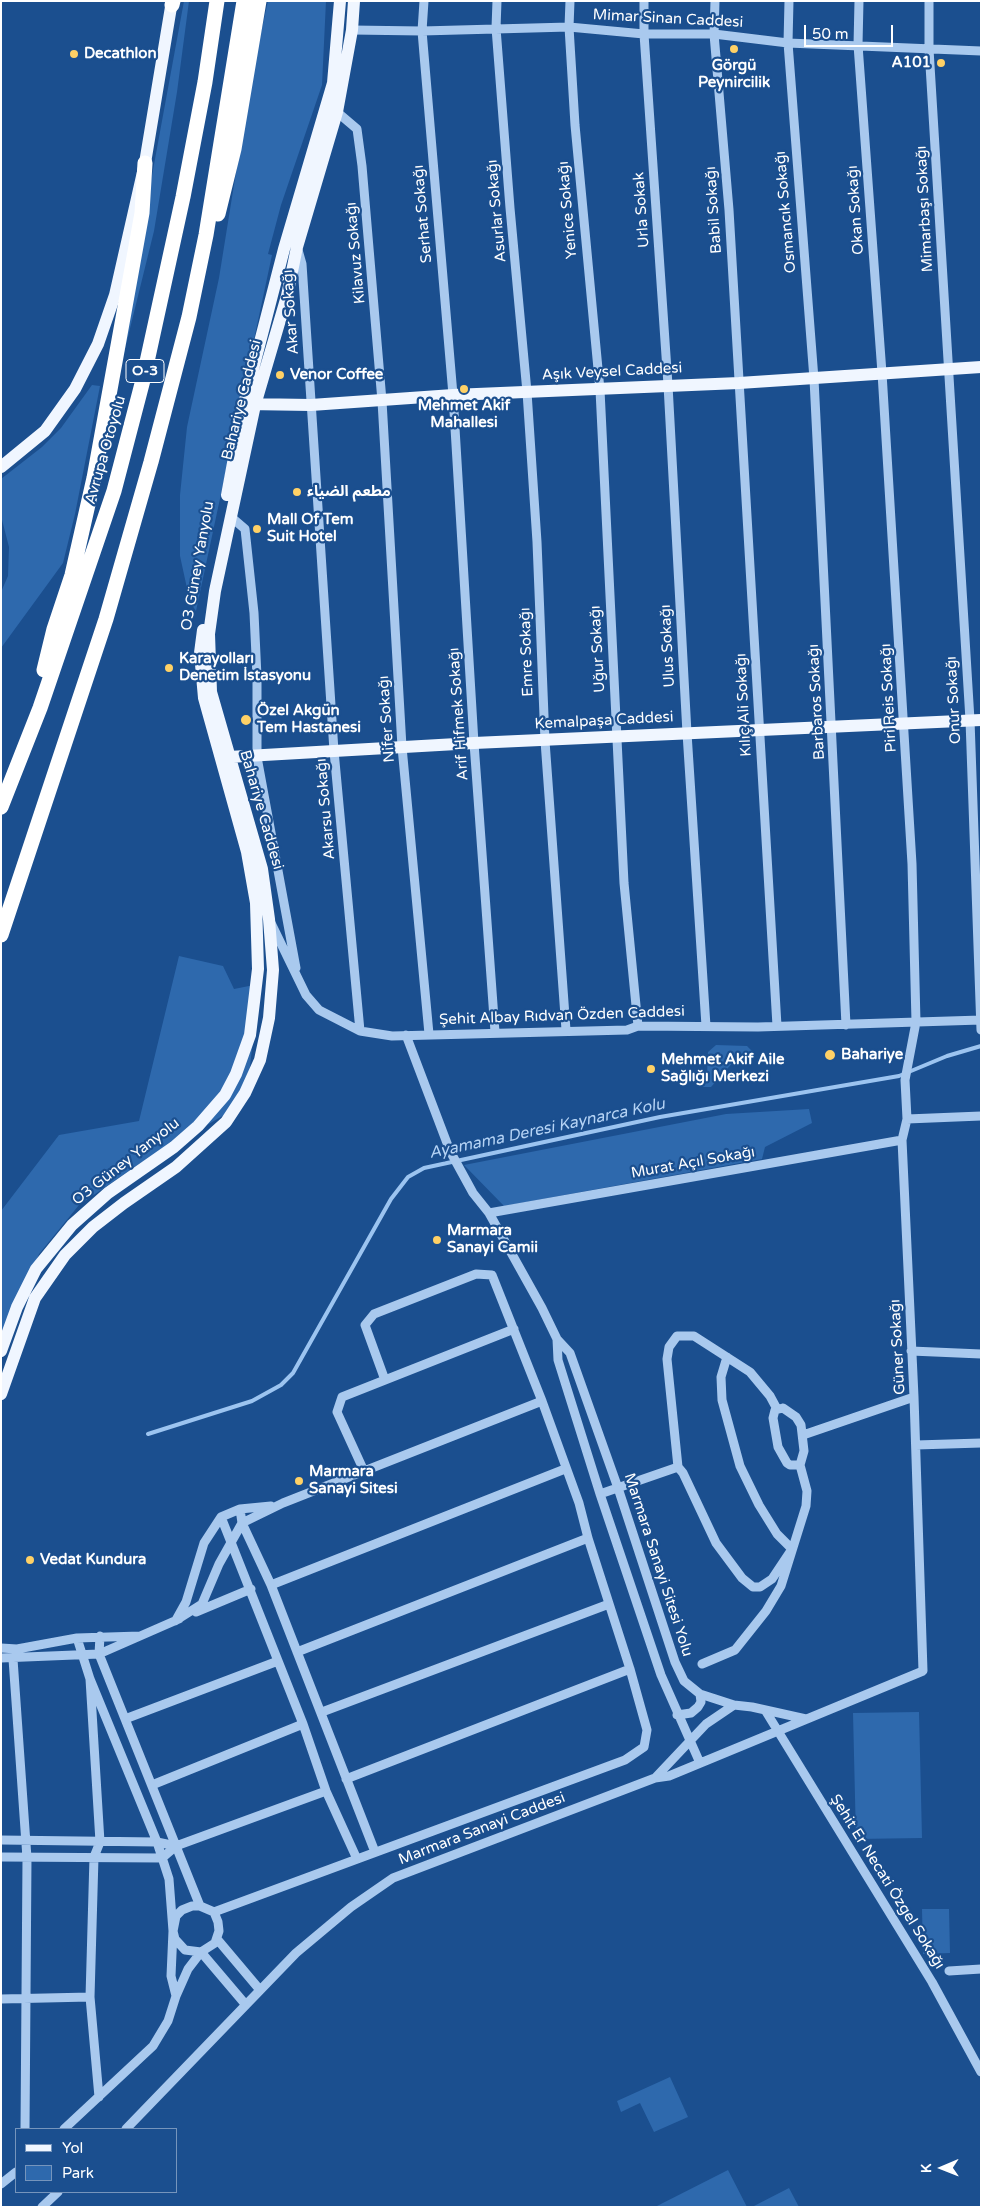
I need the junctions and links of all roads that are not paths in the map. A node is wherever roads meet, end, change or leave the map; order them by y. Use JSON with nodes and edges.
{"nodes":[{"id":1,"x":217,"y":1,"type":"edge"},
{"id":2,"x":244,"y":1,"type":"edge"},
{"id":3,"x":259,"y":1,"type":"edge"},
{"id":4,"x":340,"y":1,"type":"edge"},
{"id":5,"x":354,"y":1,"type":"edge"},
{"id":6,"x":424,"y":1,"type":"edge"},
{"id":7,"x":497,"y":1,"type":"edge"},
{"id":8,"x":570,"y":1,"type":"edge"},
{"id":9,"x":644,"y":1,"type":"edge"},
{"id":10,"x":715,"y":1,"type":"edge"},
{"id":11,"x":789,"y":1,"type":"edge"},
{"id":12,"x":858,"y":1,"type":"edge"},
{"id":13,"x":928,"y":1,"type":"edge"},
{"id":14,"x":172,"y":2,"type":"edge"},
{"id":15,"x":569,"y":27,"type":"junction"},
{"id":16,"x":496,"y":28,"type":"junction"},
{"id":17,"x":352,"y":30,"type":"junction"},
{"id":18,"x":422,"y":31,"type":"junction"},
{"id":19,"x":644,"y":34,"type":"junction"},
{"id":20,"x":714,"y":34,"type":"junction"},
{"id":21,"x":788,"y":42,"type":"junction"},
{"id":22,"x":858,"y":45,"type":"junction"},
{"id":23,"x":929,"y":49,"type":"junction"},
{"id":24,"x":981,"y":51,"type":"edge"},
{"id":25,"x":337,"y":112,"type":"junction"},
{"id":26,"x":145,"y":163,"type":"junction"},
{"id":27,"x":206,"y":235,"type":"junction"},
{"id":28,"x":297,"y":248,"type":"junction"},
{"id":29,"x":981,"y":367,"type":"edge"},
{"id":30,"x":949,"y":369,"type":"junction"},
{"id":31,"x":882,"y":373,"type":"junction"},
{"id":32,"x":814,"y":379,"type":"junction"},
{"id":33,"x":739,"y":383,"type":"junction"},
{"id":34,"x":668,"y":385,"type":"junction"},
{"id":35,"x":600,"y":390,"type":"junction"},
{"id":36,"x":527,"y":392,"type":"junction"},
{"id":37,"x":454,"y":395,"type":"junction"},
{"id":38,"x":382,"y":401,"type":"junction"},
{"id":39,"x":250,"y":404,"type":"junction"},
{"id":40,"x":311,"y":405,"type":"junction"},
{"id":41,"x":1,"y":467,"type":"edge"},
{"id":42,"x":231,"y":517,"type":"junction"},
{"id":43,"x":975,"y":720,"type":"edge"},
{"id":44,"x":905,"y":724,"type":"junction"},
{"id":45,"x":832,"y":727,"type":"junction"},
{"id":46,"x":759,"y":729,"type":"junction"},
{"id":47,"x":30,"y":730,"type":"junction"},
{"id":48,"x":687,"y":733,"type":"junction"},
{"id":49,"x":616,"y":737,"type":"junction"},
{"id":50,"x":544,"y":741,"type":"junction"},
{"id":51,"x":474,"y":743,"type":"junction"},
{"id":52,"x":402,"y":747,"type":"junction"},
{"id":53,"x":334,"y":751,"type":"junction"},
{"id":54,"x":229,"y":757,"type":"junction"},
{"id":55,"x":257,"y":757,"type":"junction"},
{"id":56,"x":1,"y":808,"type":"edge"},
{"id":57,"x":269,"y":919,"type":"junction"},
{"id":58,"x":1,"y":936,"type":"edge"},
{"id":59,"x":298,"y":981,"type":"junction"},
{"id":60,"x":916,"y":1022,"type":"junction"},
{"id":61,"x":980,"y":1024,"type":"edge"},
{"id":62,"x":846,"y":1025,"type":"junction"},
{"id":63,"x":638,"y":1026,"type":"junction"},
{"id":64,"x":706,"y":1026,"type":"junction"},
{"id":65,"x":777,"y":1026,"type":"junction"},
{"id":66,"x":566,"y":1030,"type":"junction"},
{"id":67,"x":360,"y":1031,"type":"junction"},
{"id":68,"x":495,"y":1032,"type":"junction"},
{"id":69,"x":429,"y":1034,"type":"junction"},
{"id":70,"x":406,"y":1035,"type":"junction"},
{"id":71,"x":981,"y":1116,"type":"edge"},
{"id":72,"x":907,"y":1119,"type":"junction"},
{"id":73,"x":902,"y":1140,"type":"junction"},
{"id":74,"x":489,"y":1213,"type":"junction"},
{"id":75,"x":514,"y":1329,"type":"junction"},
{"id":76,"x":557,"y":1339,"type":"junction"},
{"id":77,"x":1,"y":1351,"type":"edge"},
{"id":78,"x":911,"y":1351,"type":"junction"},
{"id":79,"x":981,"y":1354,"type":"edge"},
{"id":80,"x":727,"y":1357,"type":"junction"},
{"id":81,"x":385,"y":1380,"type":"junction"},
{"id":82,"x":1,"y":1394,"type":"edge"},
{"id":83,"x":914,"y":1397,"type":"junction"},
{"id":84,"x":542,"y":1402,"type":"junction"},
{"id":85,"x":777,"y":1409,"type":"junction"},
{"id":86,"x":802,"y":1432,"type":"junction"},
{"id":87,"x":981,"y":1442,"type":"edge"},
{"id":88,"x":916,"y":1445,"type":"junction"},
{"id":89,"x":800,"y":1465,"type":"junction"},
{"id":90,"x":678,"y":1467,"type":"junction"},
{"id":91,"x":565,"y":1469,"type":"junction"},
{"id":92,"x":364,"y":1472,"type":"junction"},
{"id":93,"x":618,"y":1488,"type":"junction"},
{"id":94,"x":600,"y":1494,"type":"junction"},
{"id":95,"x":284,"y":1503,"type":"junction"},
{"id":96,"x":240,"y":1509,"type":"junction"},
{"id":97,"x":222,"y":1517,"type":"junction"},
{"id":98,"x":242,"y":1523,"type":"junction"},
{"id":99,"x":588,"y":1538,"type":"junction"},
{"id":100,"x":231,"y":1541,"type":"junction"},
{"id":101,"x":792,"y":1549,"type":"junction"},
{"id":102,"x":271,"y":1585,"type":"junction"},
{"id":103,"x":251,"y":1589,"type":"junction"},
{"id":104,"x":609,"y":1604,"type":"junction"},
{"id":105,"x":175,"y":1621,"type":"junction"},
{"id":106,"x":100,"y":1636,"type":"junction"},
{"id":107,"x":145,"y":1636,"type":"junction"},
{"id":108,"x":78,"y":1638,"type":"junction"},
{"id":109,"x":1,"y":1648,"type":"edge"},
{"id":110,"x":17,"y":1649,"type":"junction"},
{"id":111,"x":298,"y":1652,"type":"junction"},
{"id":112,"x":99,"y":1654,"type":"junction"},
{"id":113,"x":84,"y":1655,"type":"junction"},
{"id":114,"x":1,"y":1658,"type":"edge"},
{"id":115,"x":13,"y":1659,"type":"junction"},
{"id":116,"x":278,"y":1661,"type":"junction"},
{"id":117,"x":702,"y":1664,"type":"dead end"},
{"id":118,"x":630,"y":1670,"type":"junction"},
{"id":119,"x":923,"y":1671,"type":"joint"},
{"id":120,"x":90,"y":1679,"type":"junction"},
{"id":121,"x":700,"y":1694,"type":"junction"},
{"id":122,"x":734,"y":1705,"type":"junction"},
{"id":123,"x":765,"y":1710,"type":"junction"},
{"id":124,"x":322,"y":1712,"type":"junction"},
{"id":125,"x":677,"y":1715,"type":"junction"},
{"id":126,"x":125,"y":1719,"type":"junction"},
{"id":127,"x":806,"y":1719,"type":"junction"},
{"id":128,"x":303,"y":1724,"type":"junction"},
{"id":129,"x":777,"y":1731,"type":"junction"},
{"id":130,"x":689,"y":1743,"type":"junction"},
{"id":131,"x":700,"y":1764,"type":"junction"},
{"id":132,"x":655,"y":1778,"type":"junction"},
{"id":133,"x":346,"y":1780,"type":"junction"},
{"id":134,"x":152,"y":1785,"type":"junction"},
{"id":135,"x":326,"y":1791,"type":"junction"},
{"id":136,"x":1,"y":1840,"type":"edge"},
{"id":137,"x":26,"y":1840,"type":"junction"},
{"id":138,"x":100,"y":1842,"type":"junction"},
{"id":139,"x":157,"y":1842,"type":"junction"},
{"id":140,"x":176,"y":1846,"type":"junction"},
{"id":141,"x":375,"y":1852,"type":"junction"},
{"id":142,"x":1,"y":1857,"type":"edge"},
{"id":143,"x":94,"y":1857,"type":"junction"},
{"id":144,"x":27,"y":1858,"type":"junction"},
{"id":145,"x":162,"y":1858,"type":"junction"},
{"id":146,"x":358,"y":1859,"type":"junction"},
{"id":147,"x":200,"y":1906,"type":"junction"},
{"id":148,"x":214,"y":1912,"type":"junction"},
{"id":149,"x":172,"y":1931,"type":"junction"},
{"id":150,"x":217,"y":1938,"type":"junction"},
{"id":151,"x":201,"y":1952,"type":"junction"},
{"id":152,"x":981,"y":1969,"type":"edge"},
{"id":153,"x":948,"y":1971,"type":"dead end"},
{"id":154,"x":260,"y":1990,"type":"junction"},
{"id":155,"x":176,"y":1996,"type":"junction"},
{"id":156,"x":90,"y":1997,"type":"junction"},
{"id":157,"x":1,"y":1999,"type":"edge"},
{"id":158,"x":26,"y":2000,"type":"junction"},
{"id":159,"x":246,"y":2005,"type":"junction"},
{"id":160,"x":981,"y":2072,"type":"edge"},
{"id":161,"x":100,"y":2096,"type":"junction"},
{"id":162,"x":25,"y":2128,"type":"edge"},
{"id":163,"x":65,"y":2128,"type":"edge"},
{"id":164,"x":127,"y":2128,"type":"edge"},
{"id":165,"x":15,"y":2173,"type":"edge"},
{"id":166,"x":1,"y":2184,"type":"edge"},
{"id":167,"x":57,"y":2193,"type":"edge"},
{"id":168,"x":42,"y":2207,"type":"edge"}],
"edges":[{"from":1,"to":47,"type":"highway","name":"Avrupa Otoyolu","number":"O-3"},
{"from":2,"to":27,"type":"highway","number":"O-3"},
{"from":3,"to":27,"type":"highway"},
{"from":4,"to":39,"type":"main road"},
{"from":5,"to":17,"type":"main road","name":"Bahariye Caddesi"},
{"from":6,"to":18,"type":"street","name":"Serhat Sokağı"},
{"from":7,"to":16,"type":"street","name":"Asurlar Sokağı"},
{"from":8,"to":15,"type":"street","name":"Yenice Sokağı"},
{"from":9,"to":19,"type":"street","name":"Urla Sokak"},
{"from":10,"to":20,"type":"street","name":"Babil Sokağı"},
{"from":11,"to":21,"type":"street","name":"Osmancık Sokağı"},
{"from":12,"to":22,"type":"street","name":"Okan Sokağı"},
{"from":13,"to":23,"type":"street","name":"Mimarbaşı Sokağı"},
{"from":14,"to":26,"type":"main road"},
{"from":15,"to":16,"type":"street","name":"Mimar Sinan Caddesi"},
{"from":15,"to":19,"type":"street","name":"Mimar Sinan Caddesi"},
{"from":15,"to":35,"type":"street","name":"Yenice Sokağı"},
{"from":16,"to":18,"type":"street","name":"Mimar Sinan Caddesi"},
{"from":16,"to":36,"type":"street","name":"Asurlar Sokağı"},
{"from":17,"to":18,"type":"street","name":"Mimar Sinan Caddesi"},
{"from":17,"to":25,"type":"main road","name":"Bahariye Caddesi"},
{"from":18,"to":37,"type":"street","name":"Serhat Sokağı"},
{"from":19,"to":20,"type":"street","name":"Mimar Sinan Caddesi"},
{"from":19,"to":34,"type":"street","name":"Urla Sokak"},
{"from":20,"to":21,"type":"street","name":"Mimar Sinan Caddesi"},
{"from":20,"to":33,"type":"street","name":"Babil Sokağı"},
{"from":21,"to":22,"type":"street","name":"Mimar Sinan Caddesi"},
{"from":21,"to":32,"type":"street","name":"Osmancık Sokağı"},
{"from":22,"to":23,"type":"street","name":"Mimar Sinan Caddesi"},
{"from":22,"to":31,"type":"street","name":"Okan Sokağı"},
{"from":23,"to":24,"type":"street","name":"Mimar Sinan Caddesi"},
{"from":23,"to":30,"type":"street","name":"Mimarbaşı Sokağı"},
{"from":25,"to":28,"type":"main road","name":"Bahariye Caddesi"},
{"from":25,"to":38,"type":"street","name":"Kilavuz Sokağı"},
{"from":26,"to":41,"type":"main road"},
{"from":26,"to":47,"type":"highway"},
{"from":27,"to":58,"type":"highway","number":"O-3"},
{"from":28,"to":39,"type":"main road","name":"Bahariye Caddesi"},
{"from":28,"to":40,"type":"street","name":"Akar Sokağı"},
{"from":29,"to":30,"type":"main road","name":"Aşık Veysel Caddesi"},
{"from":30,"to":31,"type":"main road","name":"Aşık Veysel Caddesi"},
{"from":30,"to":43,"type":"street","name":"Onur Sokağı"},
{"from":31,"to":32,"type":"main road","name":"Aşık Veysel Caddesi"},
{"from":31,"to":44,"type":"street","name":"Piri Reis Sokağı"},
{"from":32,"to":33,"type":"main road","name":"Aşık Veysel Caddesi"},
{"from":32,"to":45,"type":"street","name":"Barbaros Sokağı"},
{"from":33,"to":34,"type":"main road","name":"Aşık Veysel Caddesi"},
{"from":33,"to":46,"type":"street","name":"Kılıç Ali Sokağı"},
{"from":34,"to":35,"type":"main road","name":"Aşık Veysel Caddesi"},
{"from":34,"to":48,"type":"street","name":"Ulus Sokağı"},
{"from":35,"to":36,"type":"main road","name":"Aşık Veysel Caddesi"},
{"from":35,"to":49,"type":"street","name":"Uğur Sokağı"},
{"from":36,"to":37,"type":"main road","name":"Aşık Veysel Caddesi"},
{"from":36,"to":50,"type":"street","name":"Emre Sokağı"},
{"from":37,"to":38,"type":"main road","name":"Aşık Veysel Caddesi"},
{"from":37,"to":51,"type":"street","name":"Arif Hifmek Sokağı"},
{"from":38,"to":40,"type":"main road","name":"Aşık Veysel Caddesi"},
{"from":38,"to":52,"type":"street","name":"Nifer Sokağı"},
{"from":39,"to":40,"type":"main road","name":"Aşık Veysel Caddesi"},
{"from":39,"to":42,"type":"main road","name":"Bahariye Caddesi"},
{"from":39,"to":77,"type":"main road","name":"O3 Güney Yanyolu"},
{"from":40,"to":53,"type":"street","name":"Akarsu Sokağı"},
{"from":42,"to":54,"type":"main road","name":"Bahariye Caddesi"},
{"from":42,"to":55,"type":"street"},
{"from":43,"to":44,"type":"main road","name":"Kemalpaşa Caddesi"},
{"from":43,"to":61,"type":"street","name":"Onur Sokağı"},
{"from":44,"to":45,"type":"main road","name":"Kemalpaşa Caddesi"},
{"from":44,"to":60,"type":"street","name":"Piri Reis Sokağı"},
{"from":45,"to":46,"type":"main road","name":"Kemalpaşa Caddesi"},
{"from":45,"to":62,"type":"street","name":"Barbaros Sokağı"},
{"from":46,"to":48,"type":"main road","name":"Kemalpaşa Caddesi"},
{"from":46,"to":65,"type":"street","name":"Kılıç Ali Sokağı"},
{"from":47,"to":56,"type":"highway","name":"Avrupa Otoyolu","number":"O-3"},
{"from":48,"to":49,"type":"main road","name":"Kemalpaşa Caddesi"},
{"from":48,"to":64,"type":"street","name":"Ulus Sokağı"},
{"from":49,"to":50,"type":"main road","name":"Kemalpaşa Caddesi"},
{"from":49,"to":63,"type":"street","name":"Uğur Sokağı"},
{"from":50,"to":51,"type":"main road","name":"Kemalpaşa Caddesi"},
{"from":50,"to":66,"type":"street","name":"Emre Sokağı"},
{"from":51,"to":52,"type":"main road","name":"Kemalpaşa Caddesi"},
{"from":51,"to":68,"type":"street","name":"Arif Hifmek Sokağı"},
{"from":52,"to":53,"type":"main road","name":"Kemalpaşa Caddesi"},
{"from":52,"to":69,"type":"street","name":"Nifer Sokağı"},
{"from":53,"to":55,"type":"main road","name":"Kemalpaşa Caddesi"},
{"from":53,"to":67,"type":"street","name":"Akarsu Sokağı"},
{"from":54,"to":55,"type":"main road","name":"Kemalpaşa Caddesi"},
{"from":54,"to":57,"type":"main road","name":"Bahariye Caddesi"},
{"from":55,"to":59,"type":"street"},
{"from":57,"to":59,"type":"street","name":"Şehit Albay Rıdvan Özden Caddesi"},
{"from":57,"to":82,"type":"main road","name":"Bahariye Caddesi"},
{"from":59,"to":67,"type":"street","name":"Şehit Albay Rıdvan Özden Caddesi"},
{"from":60,"to":61,"type":"street","name":"Şehit Albay Rıdvan Özden Caddesi"},
{"from":60,"to":62,"type":"street","name":"Şehit Albay Rıdvan Özden Caddesi"},
{"from":60,"to":72,"type":"street","name":"Güner Sokağı"},
{"from":62,"to":65,"type":"street","name":"Şehit Albay Rıdvan Özden Caddesi"},
{"from":63,"to":64,"type":"street","name":"Şehit Albay Rıdvan Özden Caddesi"},
{"from":63,"to":66,"type":"street","name":"Şehit Albay Rıdvan Özden Caddesi"},
{"from":64,"to":65,"type":"street","name":"Şehit Albay Rıdvan Özden Caddesi"},
{"from":66,"to":68,"type":"street","name":"Şehit Albay Rıdvan Özden Caddesi"},
{"from":67,"to":70,"type":"street","name":"Şehit Albay Rıdvan Özden Caddesi"},
{"from":68,"to":69,"type":"street","name":"Şehit Albay Rıdvan Özden Caddesi"},
{"from":69,"to":70,"type":"street","name":"Şehit Albay Rıdvan Özden Caddesi"},
{"from":70,"to":74,"type":"street","name":"Marmara Sanayi Sitesi Yolu"},
{"from":71,"to":72,"type":"street"},
{"from":72,"to":73,"type":"street","name":"Güner Sokağı"},
{"from":73,"to":74,"type":"street","name":"Murat Açıl Sokağı"},
{"from":73,"to":78,"type":"street","name":"Güner Sokağı"},
{"from":74,"to":76,"type":"street","name":"Marmara Sanayi Sitesi Yolu"},
{"from":75,"to":81,"type":"street"},
{"from":75,"to":81,"type":"street"},
{"from":75,"to":84,"type":"street"},
{"from":76,"to":93,"type":"street","name":"Marmara Sanayi Sitesi Yolu"},
{"from":76,"to":94,"type":"street","name":"Marmara Sanayi Sitesi Yolu"},
{"from":78,"to":79,"type":"street"},
{"from":78,"to":83,"type":"street","name":"Güner Sokağı"},
{"from":80,"to":85,"type":"street"},
{"from":80,"to":90,"type":"street"},
{"from":80,"to":101,"type":"street"},
{"from":81,"to":92,"type":"street"},
{"from":83,"to":86,"type":"street"},
{"from":83,"to":88,"type":"street","name":"Güner Sokağı"},
{"from":84,"to":91,"type":"street"},
{"from":84,"to":92,"type":"street"},
{"from":85,"to":86,"type":"street"},
{"from":85,"to":89,"type":"street"},
{"from":86,"to":89,"type":"street"},
{"from":87,"to":88,"type":"street"},
{"from":88,"to":119,"type":"street","name":"Güner Sokağı"},
{"from":89,"to":101,"type":"street"},
{"from":90,"to":93,"type":"street"},
{"from":90,"to":101,"type":"street"},
{"from":91,"to":99,"type":"street"},
{"from":91,"to":102,"type":"street"},
{"from":92,"to":95,"type":"street"},
{"from":93,"to":94,"type":"street"},
{"from":93,"to":121,"type":"street","name":"Marmara Sanayi Sitesi Yolu"},
{"from":94,"to":125,"type":"street","name":"Marmara Sanayi Sitesi Yolu"},
{"from":95,"to":96,"type":"street"},
{"from":95,"to":98,"type":"street"},
{"from":96,"to":97,"type":"street"},
{"from":96,"to":98,"type":"street"},
{"from":97,"to":100,"type":"street"},
{"from":97,"to":105,"type":"street"},
{"from":98,"to":100,"type":"street"},
{"from":98,"to":102,"type":"street"},
{"from":99,"to":104,"type":"street"},
{"from":99,"to":111,"type":"street"},
{"from":100,"to":103,"type":"street"},
{"from":100,"to":105,"type":"street"},
{"from":101,"to":117,"type":"street"},
{"from":102,"to":111,"type":"street"},
{"from":103,"to":105,"type":"street"},
{"from":103,"to":116,"type":"street"},
{"from":104,"to":118,"type":"street"},
{"from":104,"to":124,"type":"street"},
{"from":105,"to":107,"type":"street"},
{"from":106,"to":107,"type":"street"},
{"from":106,"to":108,"type":"street"},
{"from":106,"to":112,"type":"street"},
{"from":107,"to":112,"type":"street"},
{"from":108,"to":110,"type":"street"},
{"from":108,"to":113,"type":"street"},
{"from":109,"to":110,"type":"street"},
{"from":110,"to":115,"type":"street"},
{"from":111,"to":124,"type":"street"},
{"from":112,"to":113,"type":"street"},
{"from":112,"to":126,"type":"street"},
{"from":113,"to":115,"type":"street"},
{"from":113,"to":120,"type":"street"},
{"from":114,"to":115,"type":"street"},
{"from":115,"to":137,"type":"street"},
{"from":116,"to":126,"type":"street"},
{"from":116,"to":128,"type":"street"},
{"from":118,"to":133,"type":"street"},
{"from":118,"to":141,"type":"street"},
{"from":119,"to":127,"type":"street","name":"Marmara Sanayi Caddesi"},
{"from":120,"to":138,"type":"street"},
{"from":120,"to":139,"type":"street"},
{"from":121,"to":122,"type":"street","name":"Marmara Sanayi Sitesi Yolu"},
{"from":121,"to":125,"type":"street"},
{"from":122,"to":123,"type":"street","name":"Marmara Sanayi Sitesi Yolu"},
{"from":122,"to":130,"type":"street"},
{"from":123,"to":127,"type":"street","name":"Marmara Sanayi Sitesi Yolu"},
{"from":123,"to":129,"type":"street","name":"Şehit Er Necati Özgel Sokağı"},
{"from":124,"to":133,"type":"street"},
{"from":125,"to":130,"type":"street","name":"Marmara Sanayi Sitesi Yolu"},
{"from":126,"to":134,"type":"street"},
{"from":127,"to":129,"type":"street","name":"Marmara Sanayi Caddesi"},
{"from":128,"to":134,"type":"street"},
{"from":128,"to":135,"type":"street"},
{"from":129,"to":131,"type":"street","name":"Marmara Sanayi Caddesi"},
{"from":129,"to":160,"type":"street","name":"Şehit Er Necati Özgel Sokağı"},
{"from":130,"to":131,"type":"street","name":"Marmara Sanayi Sitesi Yolu"},
{"from":130,"to":132,"type":"street"},
{"from":131,"to":132,"type":"street","name":"Marmara Sanayi Caddesi"},
{"from":132,"to":154,"type":"street","name":"Marmara Sanayi Caddesi"},
{"from":133,"to":141,"type":"street"},
{"from":134,"to":140,"type":"street"},
{"from":135,"to":140,"type":"street"},
{"from":135,"to":146,"type":"street"},
{"from":136,"to":137,"type":"street"},
{"from":137,"to":138,"type":"street"},
{"from":137,"to":144,"type":"street"},
{"from":138,"to":139,"type":"street"},
{"from":138,"to":143,"type":"street"},
{"from":139,"to":140,"type":"street"},
{"from":139,"to":145,"type":"street"},
{"from":140,"to":145,"type":"street"},
{"from":140,"to":147,"type":"street"},
{"from":141,"to":146,"type":"street"},
{"from":142,"to":144,"type":"street"},
{"from":143,"to":144,"type":"street"},
{"from":143,"to":145,"type":"street"},
{"from":143,"to":156,"type":"street"},
{"from":144,"to":158,"type":"street"},
{"from":145,"to":149,"type":"street"},
{"from":146,"to":148,"type":"street"},
{"from":147,"to":148,"type":"street"},
{"from":147,"to":149,"type":"street"},
{"from":148,"to":150,"type":"street"},
{"from":149,"to":151,"type":"street"},
{"from":149,"to":155,"type":"street"},
{"from":150,"to":151,"type":"street"},
{"from":150,"to":154,"type":"street"},
{"from":151,"to":155,"type":"street"},
{"from":151,"to":159,"type":"street"},
{"from":152,"to":153,"type":"street"},
{"from":154,"to":159,"type":"street","name":"Marmara Sanayi Caddesi"},
{"from":155,"to":161,"type":"street"},
{"from":156,"to":158,"type":"street"},
{"from":156,"to":161,"type":"street"},
{"from":157,"to":158,"type":"street"},
{"from":158,"to":162,"type":"street"},
{"from":159,"to":164,"type":"street","name":"Marmara Sanayi Caddesi"},
{"from":161,"to":163,"type":"street"},
{"from":165,"to":166,"type":"street"},
{"from":167,"to":168,"type":"street"}]}
